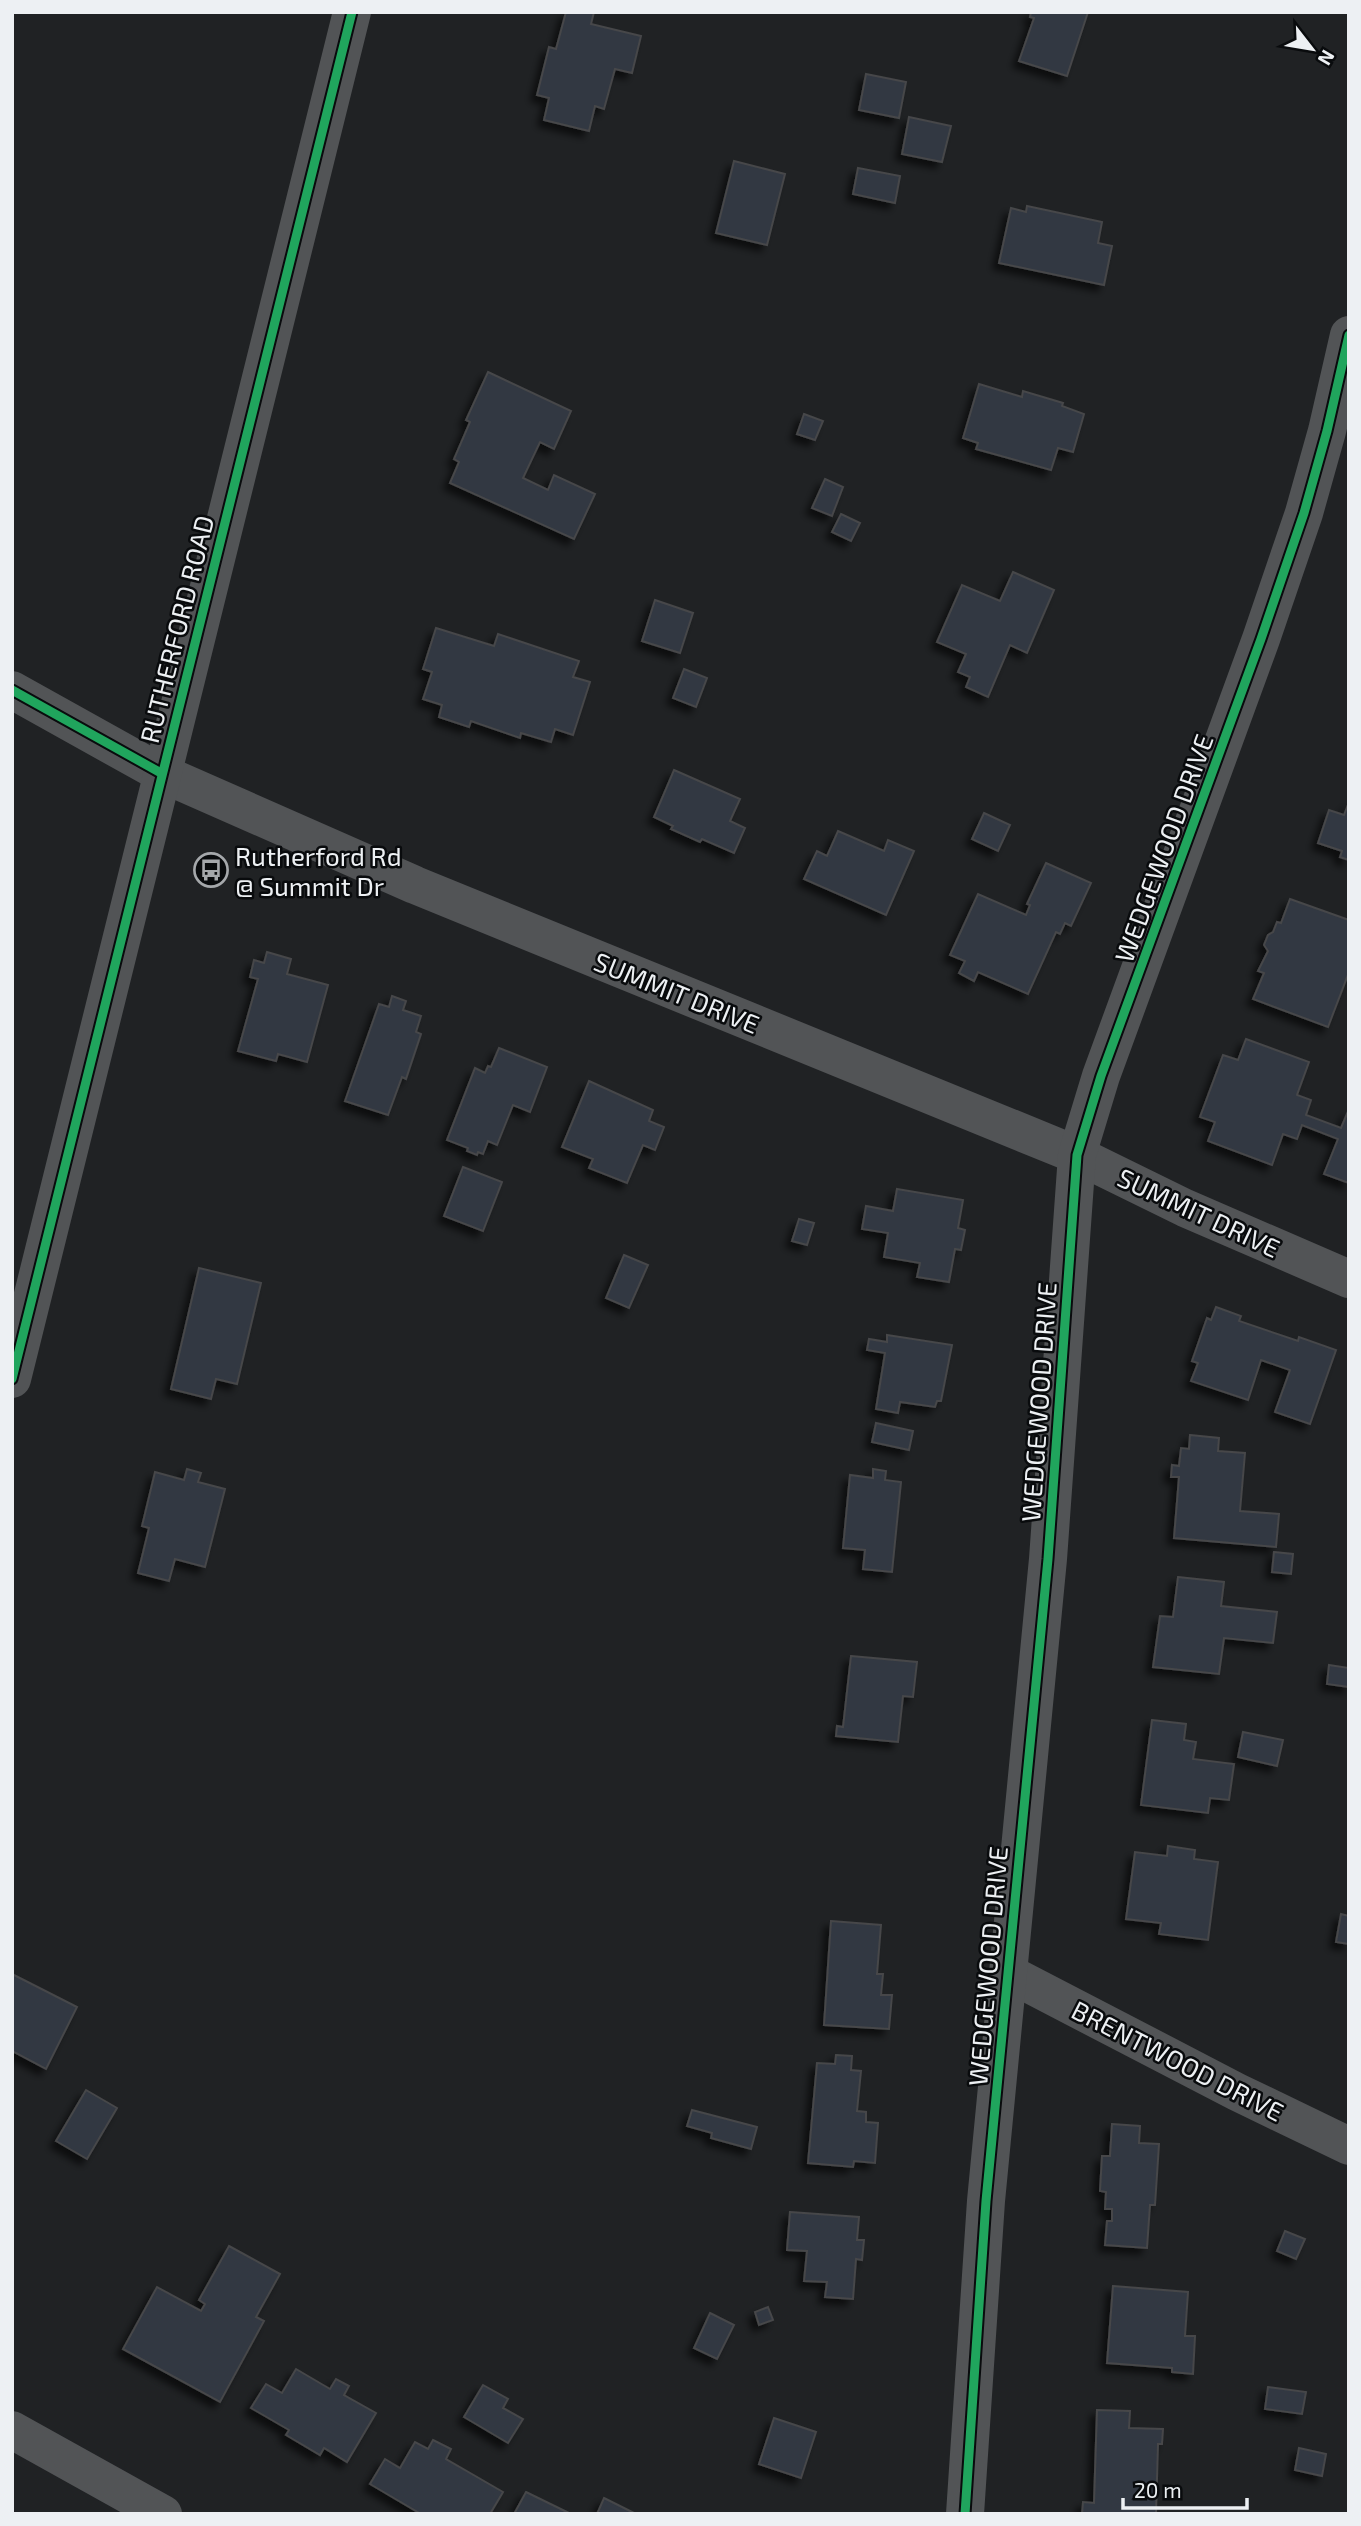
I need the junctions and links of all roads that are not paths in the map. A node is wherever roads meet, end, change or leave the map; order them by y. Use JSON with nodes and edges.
{"nodes":[{"id":1,"x":352,"y":12,"type":"edge"},
{"id":2,"x":1349,"y":335,"type":"edge"},
{"id":3,"x":12,"y":690,"type":"edge"},
{"id":4,"x":161,"y":773,"type":"junction"},
{"id":5,"x":1077,"y":1154,"type":"junction"},
{"id":6,"x":1349,"y":1279,"type":"edge"},
{"id":7,"x":13,"y":1372,"type":"edge"},
{"id":8,"x":1008,"y":1973,"type":"junction"},
{"id":9,"x":1349,"y":2146,"type":"edge"},
{"id":10,"x":12,"y":2430,"type":"edge"},
{"id":11,"x":163,"y":2514,"type":"edge"},
{"id":12,"x":965,"y":2514,"type":"edge"}],
"edges":[{"from":1,"to":4,"type":"street","name":"RUTHERFORD ROAD"},
{"from":2,"to":5,"type":"street","name":"WEDGEWOOD DRIVE"},
{"from":3,"to":4,"type":"street","name":"SUMMIT DRIVE"},
{"from":4,"to":5,"type":"street","name":"SUMMIT DRIVE"},
{"from":4,"to":7,"type":"street","name":"RUTHERFORD ROAD"},
{"from":5,"to":6,"type":"street","name":"SUMMIT DRIVE"},
{"from":5,"to":8,"type":"street","name":"WEDGEWOOD DRIVE"},
{"from":8,"to":9,"type":"street","name":"BRENTWOOD DRIVE"},
{"from":8,"to":12,"type":"street","name":"WEDGEWOOD DRIVE"},
{"from":10,"to":11,"type":"street"}]}
